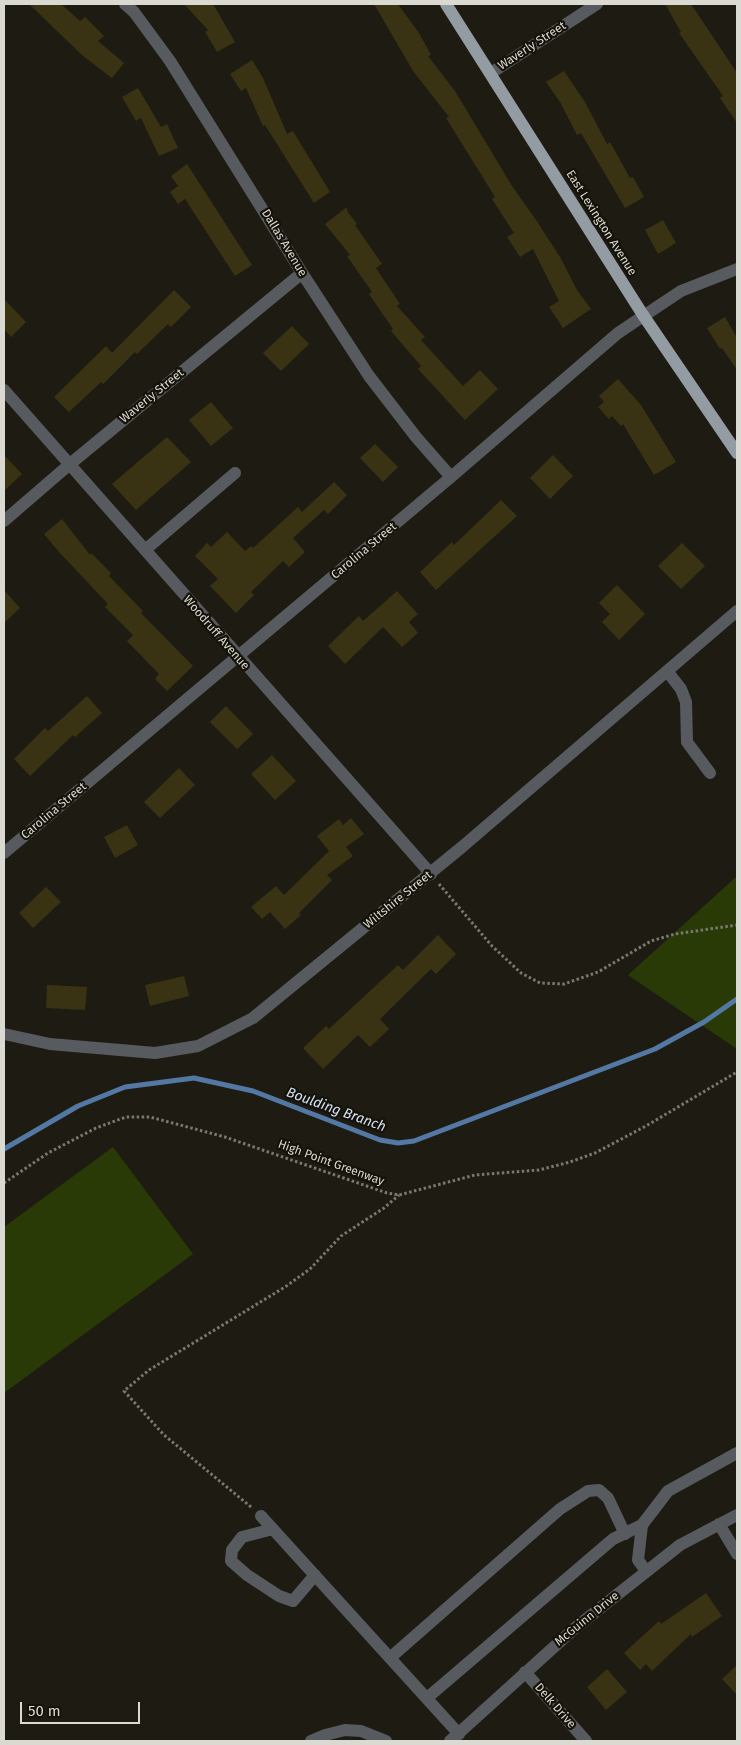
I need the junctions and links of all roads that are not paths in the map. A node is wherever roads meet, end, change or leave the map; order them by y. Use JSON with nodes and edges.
{"nodes":[{"id":1,"x":125,"y":4,"type":"edge"},
{"id":2,"x":446,"y":4,"type":"edge"},
{"id":3,"x":597,"y":4,"type":"edge"},
{"id":4,"x":491,"y":73,"type":"junction"},
{"id":5,"x":737,"y":269,"type":"edge"},
{"id":6,"x":302,"y":273,"type":"junction"},
{"id":7,"x":643,"y":315,"type":"junction"},
{"id":8,"x":4,"y":390,"type":"edge"},
{"id":9,"x":737,"y":453,"type":"edge"},
{"id":10,"x":70,"y":464,"type":"junction"},
{"id":11,"x":235,"y":473,"type":"dead end"},
{"id":12,"x":451,"y":477,"type":"junction"},
{"id":13,"x":4,"y":521,"type":"edge"},
{"id":14,"x":145,"y":550,"type":"junction"},
{"id":15,"x":737,"y":611,"type":"edge"},
{"id":16,"x":238,"y":657,"type":"junction"},
{"id":17,"x":667,"y":672,"type":"junction"},
{"id":18,"x":710,"y":773,"type":"dead end"},
{"id":19,"x":4,"y":853,"type":"edge"},
{"id":20,"x":431,"y":874,"type":"junction"},
{"id":21,"x":4,"y":1034,"type":"edge"},
{"id":22,"x":737,"y":1453,"type":"edge"},
{"id":23,"x":737,"y":1515,"type":"edge"},
{"id":24,"x":261,"y":1516,"type":"road end"},
{"id":25,"x":719,"y":1524,"type":"junction"},
{"id":26,"x":642,"y":1525,"type":"junction"},
{"id":27,"x":273,"y":1529,"type":"junction"},
{"id":28,"x":625,"y":1534,"type":"junction"},
{"id":29,"x":737,"y":1554,"type":"edge"},
{"id":30,"x":646,"y":1571,"type":"junction"},
{"id":31,"x":315,"y":1575,"type":"junction"},
{"id":32,"x":391,"y":1657,"type":"junction"},
{"id":33,"x":525,"y":1672,"type":"junction"},
{"id":34,"x":426,"y":1698,"type":"junction"},
{"id":35,"x":454,"y":1738,"type":"edge"},
{"id":36,"x":311,"y":1741,"type":"edge"},
{"id":37,"x":386,"y":1741,"type":"edge"},
{"id":38,"x":586,"y":1741,"type":"edge"}],
"edges":[{"from":1,"to":6,"type":"street","name":"Dallas Avenue"},
{"from":2,"to":4,"type":"main road","name":"East Lexington Avenue"},
{"from":3,"to":4,"type":"street","name":"Waverly Street"},
{"from":4,"to":7,"type":"main road","name":"East Lexington Avenue"},
{"from":5,"to":7,"type":"street","name":"Carolina Street"},
{"from":6,"to":10,"type":"street","name":"Waverly Street"},
{"from":6,"to":12,"type":"street","name":"Dallas Avenue"},
{"from":7,"to":9,"type":"main road","name":"East Lexington Avenue"},
{"from":7,"to":12,"type":"street","name":"Carolina Street"},
{"from":8,"to":10,"type":"street","name":"Woodruff Avenue"},
{"from":10,"to":13,"type":"street","name":"Waverly Street"},
{"from":10,"to":14,"type":"street","name":"Woodruff Avenue"},
{"from":11,"to":14,"type":"street"},
{"from":12,"to":16,"type":"street","name":"Carolina Street"},
{"from":14,"to":16,"type":"street","name":"Woodruff Avenue"},
{"from":15,"to":17,"type":"street","name":"Wiltshire Street"},
{"from":16,"to":19,"type":"street","name":"Carolina Street"},
{"from":16,"to":20,"type":"street","name":"Woodruff Avenue"},
{"from":17,"to":18,"type":"street"},
{"from":17,"to":20,"type":"street","name":"Wiltshire Street"},
{"from":20,"to":21,"type":"street","name":"Wiltshire Street"},
{"from":22,"to":26,"type":"street"},
{"from":23,"to":25,"type":"street","name":"McGuinn Drive"},
{"from":24,"to":27,"type":"street"},
{"from":25,"to":29,"type":"street"},
{"from":25,"to":30,"type":"street","name":"McGuinn Drive"},
{"from":26,"to":28,"type":"street"},
{"from":26,"to":30,"type":"street"},
{"from":27,"to":31,"type":"street"},
{"from":27,"to":31,"type":"street"},
{"from":28,"to":32,"type":"street"},
{"from":28,"to":34,"type":"street"},
{"from":30,"to":33,"type":"street","name":"McGuinn Drive"},
{"from":31,"to":32,"type":"street"},
{"from":32,"to":34,"type":"street"},
{"from":33,"to":35,"type":"street","name":"McGuinn Drive"},
{"from":33,"to":38,"type":"street","name":"Delk Drive"},
{"from":34,"to":35,"type":"street"},
{"from":36,"to":37,"type":"street"}]}
